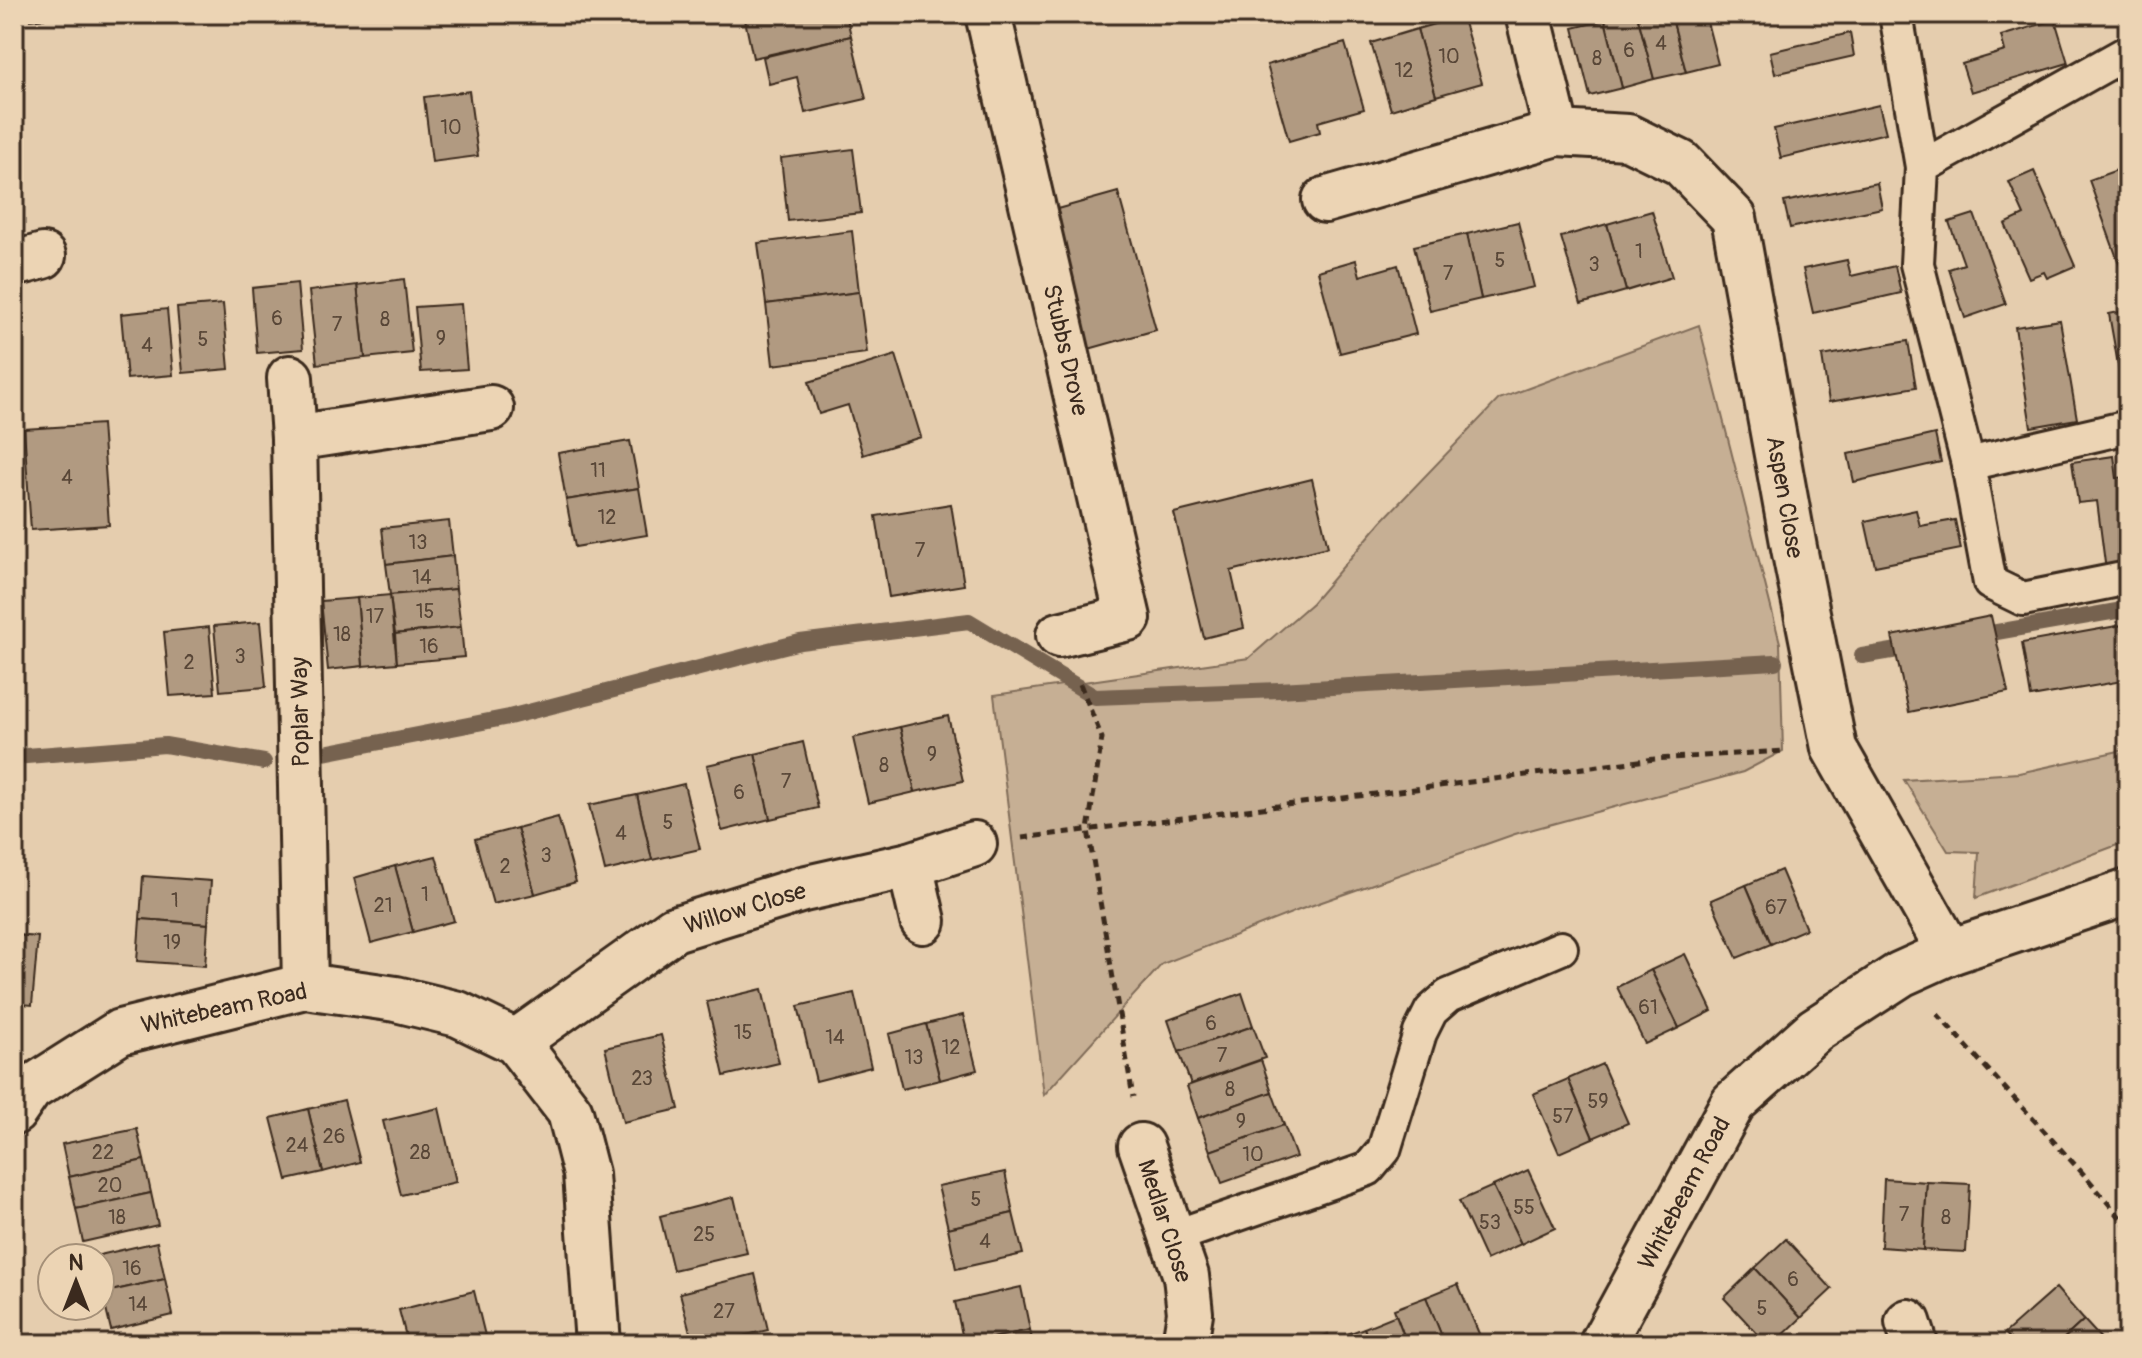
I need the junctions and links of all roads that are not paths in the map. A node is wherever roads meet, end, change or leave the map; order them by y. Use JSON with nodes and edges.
{"nodes":[{"id":1,"x":988,"y":14,"type":"edge"},
{"id":2,"x":1528,"y":14,"type":"edge"},
{"id":3,"x":1896,"y":14,"type":"edge"},
{"id":4,"x":2128,"y":52,"type":"edge"},
{"id":5,"x":1557,"y":133,"type":"junction"},
{"id":6,"x":1922,"y":167,"type":"junction"},
{"id":7,"x":1325,"y":200,"type":"dead end"},
{"id":8,"x":290,"y":378,"type":"dead end"},
{"id":9,"x":491,"y":408,"type":"dead end"},
{"id":10,"x":2128,"y":427,"type":"edge"},
{"id":11,"x":294,"y":438,"type":"junction"},
{"id":12,"x":1968,"y":464,"type":"junction"},
{"id":13,"x":2128,"y":578,"type":"edge"},
{"id":14,"x":1059,"y":635,"type":"road end"},
{"id":15,"x":974,"y":844,"type":"road end"},
{"id":16,"x":910,"y":865,"type":"junction"},
{"id":17,"x":2128,"y":892,"type":"edge"},
{"id":18,"x":923,"y":921,"type":"dead end"},
{"id":19,"x":1561,"y":948,"type":"dead end"},
{"id":20,"x":1950,"y":952,"type":"junction"},
{"id":21,"x":305,"y":986,"type":"junction"},
{"id":22,"x":516,"y":1042,"type":"junction"},
{"id":23,"x":14,"y":1112,"type":"edge"},
{"id":24,"x":1141,"y":1146,"type":"road end"},
{"id":25,"x":1173,"y":1237,"type":"junction"},
{"id":26,"x":598,"y":1344,"type":"edge"},
{"id":27,"x":1185,"y":1344,"type":"edge"},
{"id":28,"x":1602,"y":1344,"type":"edge"}],
"edges":[{"from":1,"to":14,"type":"street","name":"Stubbs Drove"},
{"from":2,"to":5,"type":"street"},
{"from":3,"to":6,"type":"lane"},
{"from":4,"to":6,"type":"lane"},
{"from":5,"to":7,"type":"street","name":"Aspen Close"},
{"from":5,"to":20,"type":"street","name":"Aspen Close"},
{"from":6,"to":12,"type":"lane"},
{"from":8,"to":11,"type":"street","name":"Poplar Way"},
{"from":9,"to":11,"type":"street"},
{"from":10,"to":12,"type":"lane"},
{"from":11,"to":21,"type":"street","name":"Poplar Way"},
{"from":12,"to":13,"type":"lane"},
{"from":15,"to":16,"type":"street","name":"Willow Close"},
{"from":16,"to":18,"type":"street"},
{"from":16,"to":22,"type":"street","name":"Willow Close"},
{"from":17,"to":20,"type":"street","name":"Whitebeam Road"},
{"from":19,"to":25,"type":"lane"},
{"from":20,"to":28,"type":"street","name":"Whitebeam Road"},
{"from":21,"to":22,"type":"street","name":"Whitebeam Road"},
{"from":21,"to":23,"type":"street","name":"Whitebeam Road"},
{"from":22,"to":26,"type":"street","name":"Whitebeam Road"},
{"from":24,"to":25,"type":"street","name":"Medlar Close"},
{"from":25,"to":27,"type":"street","name":"Medlar Close"}]}
